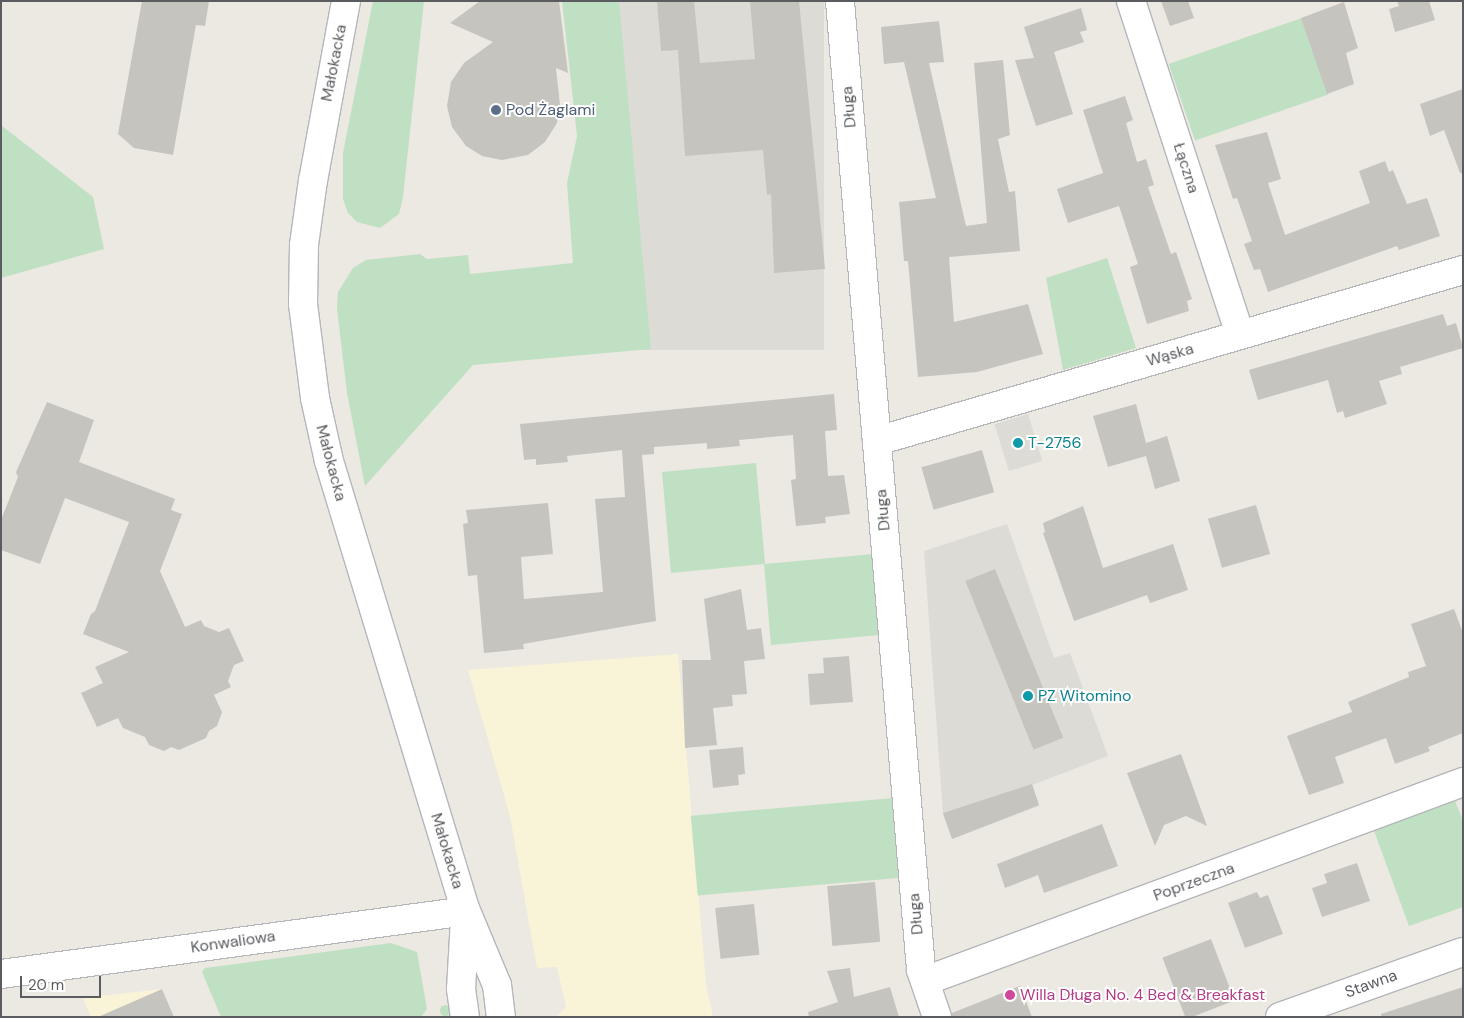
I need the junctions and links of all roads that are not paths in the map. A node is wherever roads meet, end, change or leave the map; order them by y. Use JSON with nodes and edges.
{"nodes":[{"id":1,"x":346,"y":1,"type":"edge"},
{"id":2,"x":840,"y":1,"type":"edge"},
{"id":3,"x":1131,"y":1,"type":"edge"},
{"id":4,"x":1463,"y":270,"type":"edge"},
{"id":5,"x":1240,"y":334,"type":"junction"},
{"id":6,"x":877,"y":441,"type":"junction"},
{"id":7,"x":1463,"y":782,"type":"edge"},
{"id":8,"x":466,"y":911,"type":"junction"},
{"id":9,"x":1463,"y":952,"type":"edge"},
{"id":10,"x":1,"y":974,"type":"edge"},
{"id":11,"x":925,"y":981,"type":"junction"},
{"id":12,"x":466,"y":1017,"type":"edge"},
{"id":13,"x":501,"y":1017,"type":"edge"},
{"id":14,"x":937,"y":1017,"type":"edge"},
{"id":15,"x":1280,"y":1017,"type":"edge"}],
"edges":[{"from":1,"to":8,"type":"street","name":"Małokacka"},
{"from":2,"to":6,"type":"street","name":"Długa"},
{"from":3,"to":5,"type":"street","name":"Łączna"},
{"from":4,"to":5,"type":"street","name":"Wąska"},
{"from":5,"to":6,"type":"street","name":"Wąska"},
{"from":6,"to":11,"type":"street","name":"Długa"},
{"from":7,"to":11,"type":"street","name":"Poprzeczna"},
{"from":8,"to":10,"type":"street","name":"Konwaliowa"},
{"from":8,"to":12,"type":"street","name":"Małokacka"},
{"from":8,"to":13,"type":"street","name":"Małokacka"},
{"from":9,"to":15,"type":"street","name":"Stawna"},
{"from":11,"to":14,"type":"street","name":"Długa"}]}
